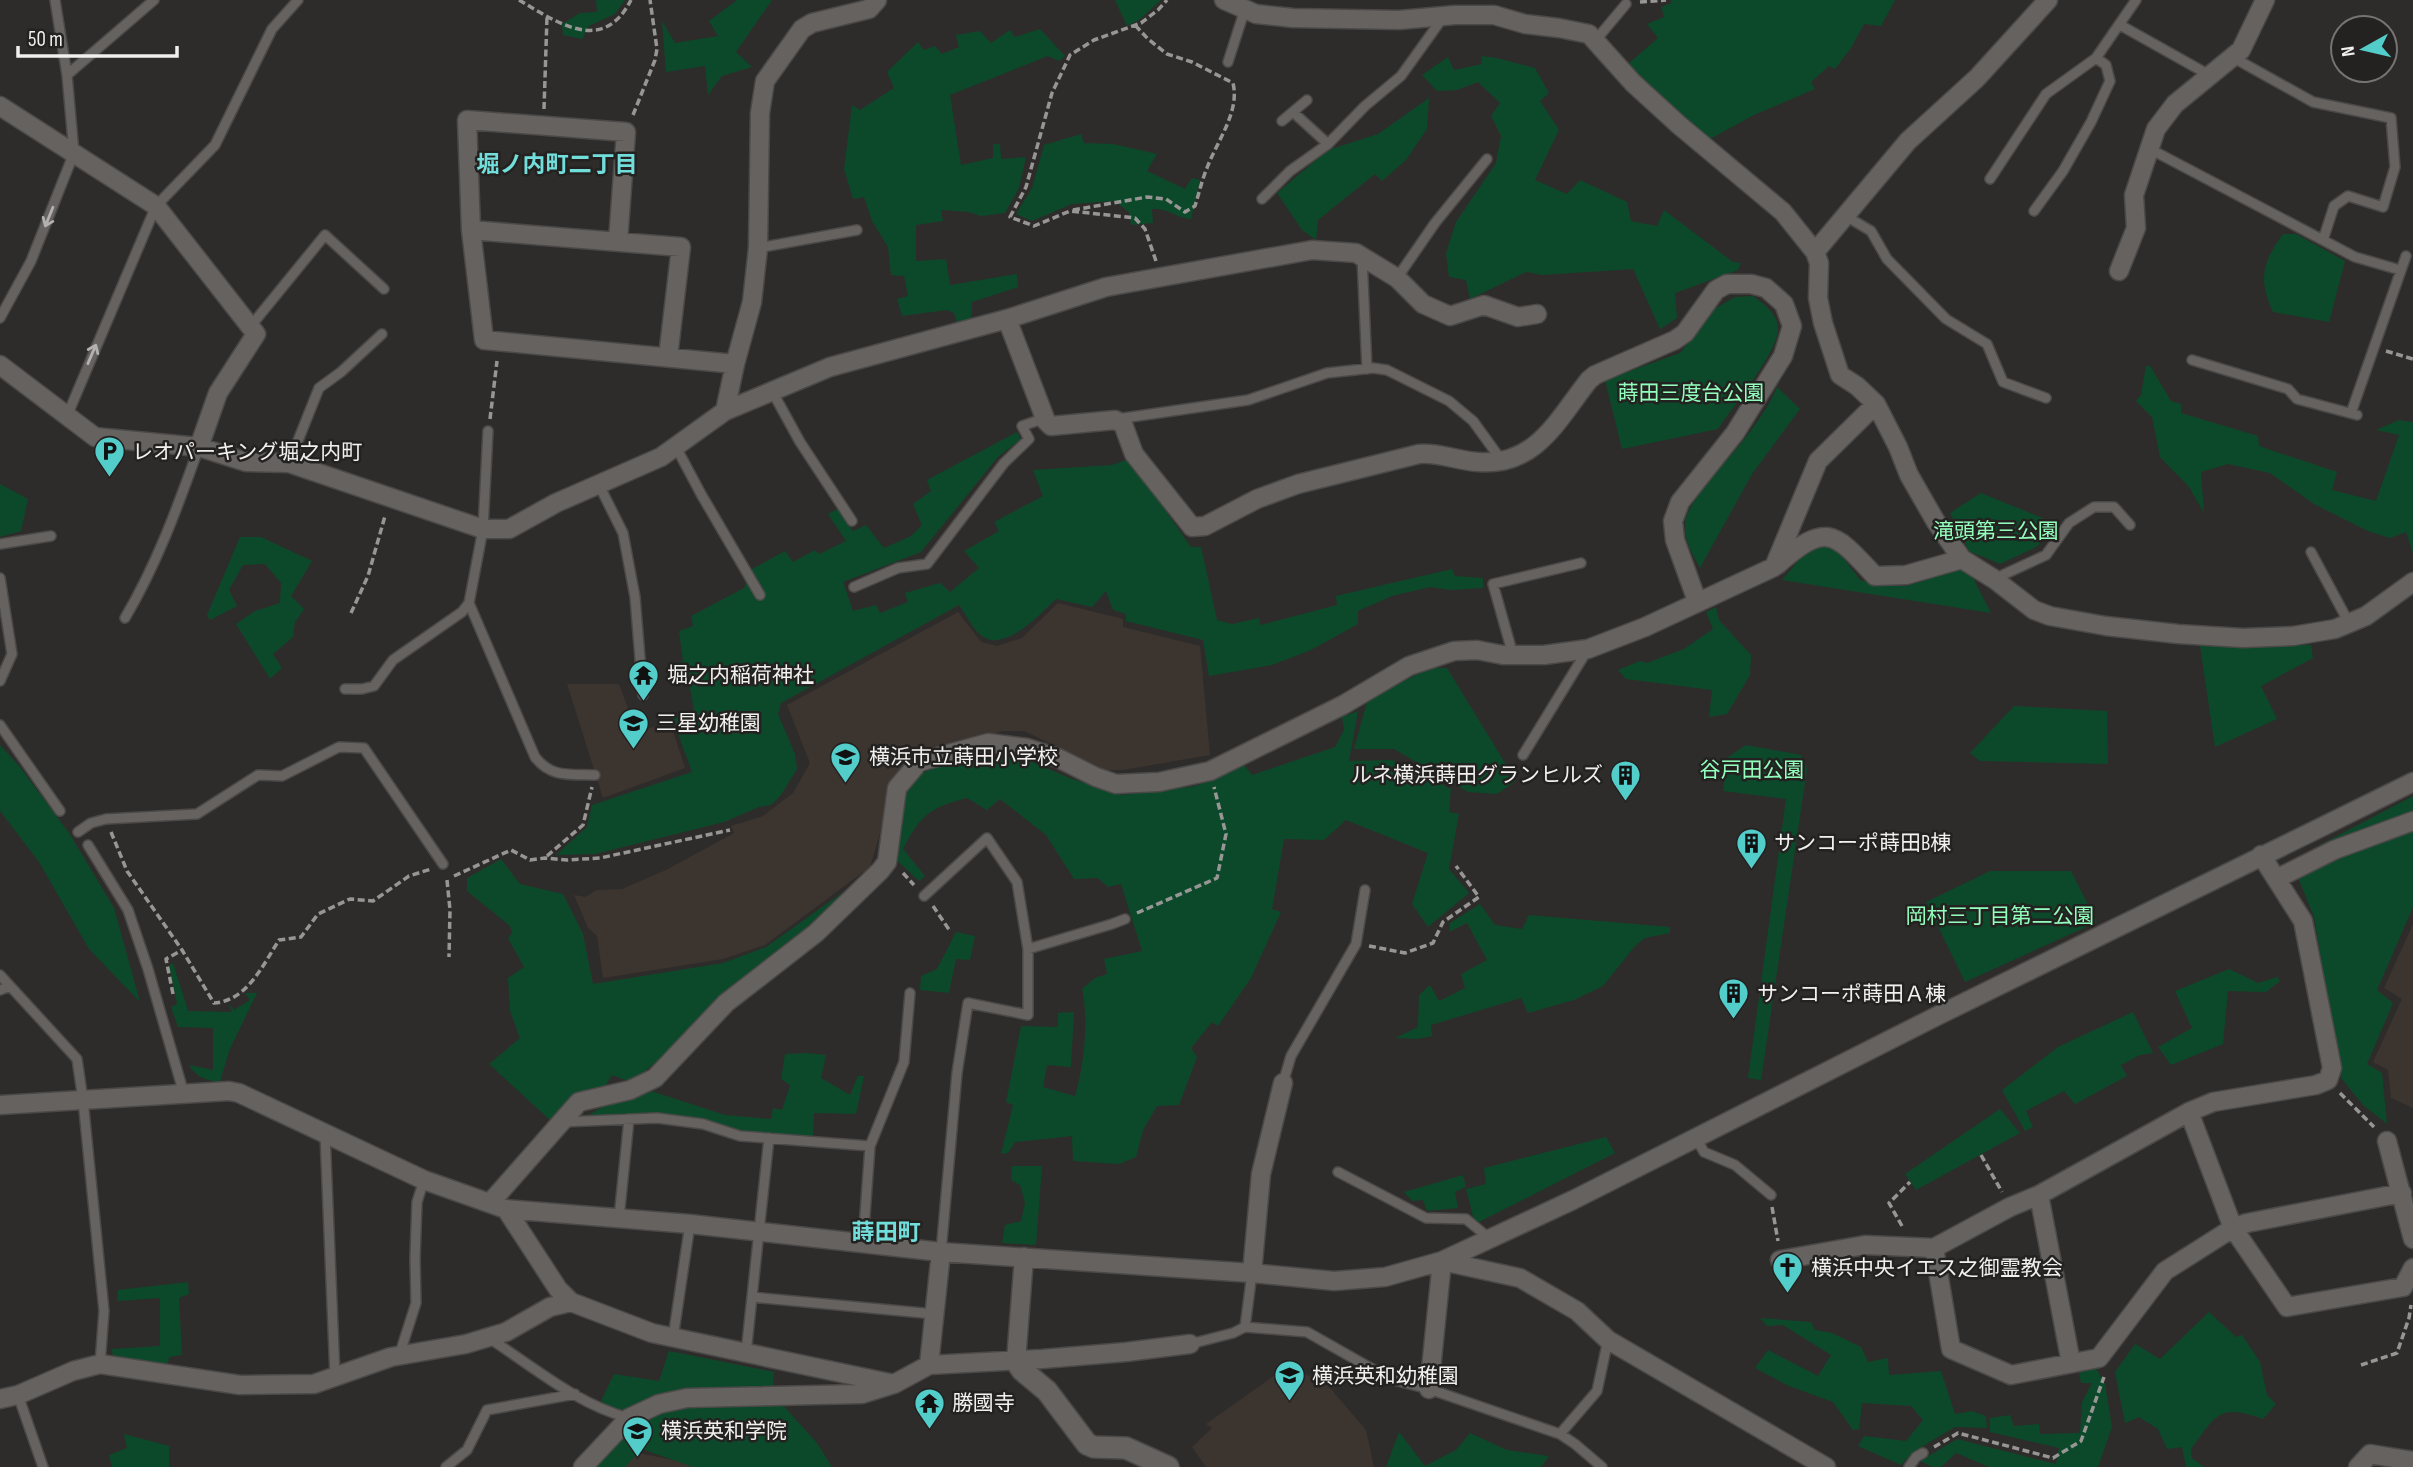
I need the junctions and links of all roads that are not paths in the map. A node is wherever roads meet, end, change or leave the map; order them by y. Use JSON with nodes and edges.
{"nodes":[{"id":1,"x":55,"y":0,"type":"edge"},
{"id":2,"x":154,"y":0,"type":"edge"},
{"id":3,"x":298,"y":0,"type":"edge"},
{"id":4,"x":877,"y":0,"type":"edge"},
{"id":5,"x":1224,"y":0,"type":"edge"},
{"id":6,"x":2048,"y":0,"type":"edge"},
{"id":7,"x":2136,"y":0,"type":"edge"},
{"id":8,"x":2265,"y":0,"type":"edge"},
{"id":9,"x":1626,"y":4,"type":"road end"},
{"id":10,"x":1245,"y":9,"type":"junction"},
{"id":11,"x":1444,"y":16,"type":"junction"},
{"id":12,"x":2120,"y":25,"type":"junction"},
{"id":13,"x":1595,"y":41,"type":"junction"},
{"id":14,"x":2096,"y":58,"type":"junction"},
{"id":15,"x":2234,"y":58,"type":"junction"},
{"id":16,"x":1228,"y":62,"type":"dead end"},
{"id":17,"x":67,"y":75,"type":"junction"},
{"id":18,"x":2211,"y":76,"type":"junction"},
{"id":19,"x":1307,"y":100,"type":"dead end"},
{"id":20,"x":0,"y":106,"type":"edge"},
{"id":21,"x":1294,"y":113,"type":"junction"},
{"id":22,"x":1282,"y":121,"type":"dead end"},
{"id":23,"x":1328,"y":144,"type":"junction"},
{"id":24,"x":2150,"y":149,"type":"junction"},
{"id":25,"x":74,"y":153,"type":"junction"},
{"id":26,"x":1487,"y":159,"type":"dead end"},
{"id":27,"x":1990,"y":179,"type":"dead end"},
{"id":28,"x":1262,"y":200,"type":"dead end"},
{"id":29,"x":156,"y":205,"type":"junction"},
{"id":30,"x":2034,"y":211,"type":"dead end"},
{"id":31,"x":1844,"y":215,"type":"junction"},
{"id":32,"x":471,"y":230,"type":"junction"},
{"id":33,"x":857,"y":230,"type":"dead end"},
{"id":34,"x":2323,"y":240,"type":"junction"},
{"id":35,"x":618,"y":242,"type":"junction"},
{"id":36,"x":758,"y":248,"type":"junction"},
{"id":37,"x":1815,"y":252,"type":"junction"},
{"id":38,"x":2406,"y":256,"type":"dead end"},
{"id":39,"x":1362,"y":257,"type":"junction"},
{"id":40,"x":2119,"y":271,"type":"dead end"},
{"id":41,"x":2400,"y":271,"type":"junction"},
{"id":42,"x":1396,"y":278,"type":"junction"},
{"id":43,"x":384,"y":289,"type":"dead end"},
{"id":44,"x":1538,"y":314,"type":"dead end"},
{"id":45,"x":0,"y":318,"type":"edge"},
{"id":46,"x":1007,"y":319,"type":"junction"},
{"id":47,"x":250,"y":327,"type":"junction"},
{"id":48,"x":382,"y":334,"type":"dead end"},
{"id":49,"x":668,"y":357,"type":"junction"},
{"id":50,"x":2192,"y":360,"type":"dead end"},
{"id":51,"x":735,"y":364,"type":"junction"},
{"id":52,"x":0,"y":365,"type":"edge"},
{"id":53,"x":1367,"y":369,"type":"junction"},
{"id":54,"x":772,"y":391,"type":"junction"},
{"id":55,"x":2046,"y":398,"type":"dead end"},
{"id":56,"x":1876,"y":404,"type":"junction"},
{"id":57,"x":725,"y":411,"type":"junction"},
{"id":58,"x":66,"y":417,"type":"junction"},
{"id":59,"x":1045,"y":418,"type":"junction"},
{"id":60,"x":1115,"y":420,"type":"junction"},
{"id":61,"x":488,"y":431,"type":"road end"},
{"id":62,"x":199,"y":447,"type":"junction"},
{"id":63,"x":676,"y":447,"type":"junction"},
{"id":64,"x":1502,"y":461,"type":"junction"},
{"id":65,"x":289,"y":463,"type":"junction"},
{"id":66,"x":599,"y":485,"type":"junction"},
{"id":67,"x":852,"y":521,"type":"dead end"},
{"id":68,"x":2130,"y":525,"type":"dead end"},
{"id":69,"x":483,"y":529,"type":"junction"},
{"id":70,"x":51,"y":536,"type":"dead end"},
{"id":71,"x":0,"y":544,"type":"edge"},
{"id":72,"x":2311,"y":552,"type":"dead end"},
{"id":73,"x":1962,"y":559,"type":"junction"},
{"id":74,"x":1581,"y":563,"type":"dead end"},
{"id":75,"x":1774,"y":567,"type":"junction"},
{"id":76,"x":0,"y":578,"type":"edge"},
{"id":77,"x":1994,"y":579,"type":"junction"},
{"id":78,"x":2413,"y":582,"type":"edge"},
{"id":79,"x":854,"y":587,"type":"dead end"},
{"id":80,"x":760,"y":595,"type":"dead end"},
{"id":81,"x":1697,"y":601,"type":"junction"},
{"id":82,"x":469,"y":603,"type":"junction"},
{"id":83,"x":125,"y":618,"type":"dead end"},
{"id":84,"x":2349,"y":624,"type":"junction"},
{"id":85,"x":1588,"y":649,"type":"junction"},
{"id":86,"x":1513,"y":655,"type":"junction"},
{"id":87,"x":0,"y":681,"type":"edge"},
{"id":88,"x":345,"y":689,"type":"dead end"},
{"id":89,"x":643,"y":695,"type":"dead end"},
{"id":90,"x":0,"y":725,"type":"edge"},
{"id":91,"x":1524,"y":755,"type":"dead end"},
{"id":92,"x":594,"y":775,"type":"road end"},
{"id":93,"x":2413,"y":782,"type":"edge"},
{"id":94,"x":60,"y":811,"type":"dead end"},
{"id":95,"x":2413,"y":821,"type":"edge"},
{"id":96,"x":78,"y":832,"type":"dead end"},
{"id":97,"x":88,"y":845,"type":"dead end"},
{"id":98,"x":2261,"y":855,"type":"junction"},
{"id":99,"x":443,"y":864,"type":"road end"},
{"id":100,"x":2276,"y":879,"type":"junction"},
{"id":101,"x":1365,"y":890,"type":"dead end"},
{"id":102,"x":924,"y":896,"type":"dead end"},
{"id":103,"x":1125,"y":919,"type":"road end"},
{"id":104,"x":1028,"y":949,"type":"junction"},
{"id":105,"x":0,"y":975,"type":"edge"},
{"id":106,"x":10,"y":986,"type":"junction"},
{"id":107,"x":0,"y":990,"type":"edge"},
{"id":108,"x":910,"y":993,"type":"dead end"},
{"id":109,"x":1283,"y":1083,"type":"joint"},
{"id":110,"x":184,"y":1094,"type":"junction"},
{"id":111,"x":83,"y":1100,"type":"junction"},
{"id":112,"x":0,"y":1105,"type":"edge"},
{"id":113,"x":2189,"y":1112,"type":"junction"},
{"id":114,"x":629,"y":1119,"type":"junction"},
{"id":115,"x":560,"y":1122,"type":"junction"},
{"id":116,"x":326,"y":1133,"type":"junction"},
{"id":117,"x":769,"y":1138,"type":"junction"},
{"id":118,"x":1696,"y":1138,"type":"junction"},
{"id":119,"x":2387,"y":1141,"type":"road end"},
{"id":120,"x":870,"y":1146,"type":"junction"},
{"id":121,"x":1338,"y":1172,"type":"dead end"},
{"id":122,"x":424,"y":1180,"type":"junction"},
{"id":123,"x":2402,"y":1193,"type":"junction"},
{"id":124,"x":1771,"y":1195,"type":"road end"},
{"id":125,"x":2039,"y":1195,"type":"junction"},
{"id":126,"x":498,"y":1206,"type":"junction"},
{"id":127,"x":619,"y":1218,"type":"junction"},
{"id":128,"x":690,"y":1224,"type":"junction"},
{"id":129,"x":2233,"y":1228,"type":"junction"},
{"id":130,"x":760,"y":1231,"type":"junction"},
{"id":131,"x":1490,"y":1239,"type":"junction"},
{"id":132,"x":2413,"y":1239,"type":"edge"},
{"id":133,"x":863,"y":1242,"type":"junction"},
{"id":134,"x":1934,"y":1248,"type":"junction"},
{"id":135,"x":941,"y":1252,"type":"junction"},
{"id":136,"x":1024,"y":1257,"type":"junction"},
{"id":137,"x":1780,"y":1260,"type":"road end"},
{"id":138,"x":1442,"y":1261,"type":"junction"},
{"id":139,"x":1252,"y":1273,"type":"junction"},
{"id":140,"x":2410,"y":1273,"type":"edge"},
{"id":141,"x":752,"y":1297,"type":"junction"},
{"id":142,"x":571,"y":1302,"type":"junction"},
{"id":143,"x":934,"y":1314,"type":"junction"},
{"id":144,"x":1245,"y":1327,"type":"junction"},
{"id":145,"x":488,"y":1338,"type":"junction"},
{"id":146,"x":673,"y":1338,"type":"junction"},
{"id":147,"x":1608,"y":1340,"type":"junction"},
{"id":148,"x":1190,"y":1344,"type":"joint"},
{"id":149,"x":746,"y":1353,"type":"junction"},
{"id":150,"x":399,"y":1356,"type":"junction"},
{"id":151,"x":1016,"y":1361,"type":"junction"},
{"id":152,"x":2071,"y":1363,"type":"junction"},
{"id":153,"x":100,"y":1364,"type":"junction"},
{"id":154,"x":929,"y":1364,"type":"junction"},
{"id":155,"x":335,"y":1376,"type":"junction"},
{"id":156,"x":894,"y":1384,"type":"junction"},
{"id":157,"x":1429,"y":1389,"type":"junction"},
{"id":158,"x":575,"y":1395,"type":"junction"},
{"id":159,"x":9,"y":1397,"type":"edge"},
{"id":160,"x":629,"y":1418,"type":"junction"},
{"id":161,"x":1560,"y":1434,"type":"junction"},
{"id":162,"x":1923,"y":1454,"type":"road end"},
{"id":163,"x":2413,"y":1461,"type":"edge"},
{"id":164,"x":43,"y":1467,"type":"edge"},
{"id":165,"x":446,"y":1467,"type":"edge"},
{"id":166,"x":583,"y":1467,"type":"edge"},
{"id":167,"x":1168,"y":1467,"type":"edge"},
{"id":168,"x":1602,"y":1467,"type":"edge"},
{"id":169,"x":1826,"y":1467,"type":"edge"},
{"id":170,"x":1909,"y":1467,"type":"edge"},
{"id":171,"x":2358,"y":1467,"type":"edge"}],
"edges":[{"from":1,"to":17,"type":"lane"},
{"from":2,"to":17,"type":"lane"},
{"from":3,"to":29,"type":"lane"},
{"from":4,"to":36,"type":"street"},
{"from":5,"to":10,"type":"street"},
{"from":6,"to":31,"type":"street"},
{"from":7,"to":12,"type":"lane"},
{"from":8,"to":15,"type":"street"},
{"from":9,"to":13,"type":"lane"},
{"from":10,"to":11,"type":"street"},
{"from":10,"to":16,"type":"lane"},
{"from":11,"to":13,"type":"street"},
{"from":11,"to":23,"type":"lane"},
{"from":12,"to":14,"type":"lane"},
{"from":12,"to":18,"type":"lane"},
{"from":13,"to":37,"type":"street"},
{"from":14,"to":27,"type":"lane"},
{"from":14,"to":30,"type":"lane"},
{"from":15,"to":18,"type":"street"},
{"from":15,"to":34,"type":"lane"},
{"from":17,"to":25,"type":"lane"},
{"from":18,"to":24,"type":"street"},
{"from":19,"to":21,"type":"lane"},
{"from":20,"to":25,"type":"street"},
{"from":21,"to":22,"type":"lane"},
{"from":21,"to":23,"type":"lane"},
{"from":23,"to":28,"type":"lane"},
{"from":24,"to":34,"type":"lane"},
{"from":24,"to":40,"type":"street"},
{"from":25,"to":29,"type":"street"},
{"from":25,"to":45,"type":"lane","one_way":true},
{"from":26,"to":42,"type":"lane"},
{"from":29,"to":47,"type":"street"},
{"from":58,"to":29,"type":"lane","one_way":true},
{"from":31,"to":37,"type":"street"},
{"from":31,"to":55,"type":"lane"},
{"from":32,"to":35,"type":"street"},
{"from":32,"to":35,"type":"street"},
{"from":32,"to":49,"type":"street"},
{"from":33,"to":36,"type":"lane"},
{"from":34,"to":41,"type":"lane"},
{"from":35,"to":49,"type":"street"},
{"from":36,"to":51,"type":"street"},
{"from":37,"to":56,"type":"street"},
{"from":38,"to":41,"type":"lane"},
{"from":39,"to":42,"type":"street"},
{"from":39,"to":46,"type":"street"},
{"from":39,"to":53,"type":"lane"},
{"from":41,"to":50,"type":"lane"},
{"from":42,"to":44,"type":"street"},
{"from":43,"to":47,"type":"lane"},
{"from":46,"to":54,"type":"street"},
{"from":46,"to":59,"type":"street"},
{"from":47,"to":62,"type":"street"},
{"from":48,"to":65,"type":"lane"},
{"from":49,"to":51,"type":"street"},
{"from":51,"to":57,"type":"street"},
{"from":52,"to":58,"type":"street"},
{"from":53,"to":60,"type":"lane"},
{"from":53,"to":64,"type":"lane"},
{"from":54,"to":57,"type":"street"},
{"from":54,"to":67,"type":"lane"},
{"from":56,"to":73,"type":"street"},
{"from":56,"to":75,"type":"street"},
{"from":57,"to":63,"type":"street"},
{"from":58,"to":62,"type":"street"},
{"from":59,"to":60,"type":"street"},
{"from":59,"to":79,"type":"lane"},
{"from":60,"to":64,"type":"street"},
{"from":61,"to":69,"type":"lane"},
{"from":62,"to":65,"type":"street"},
{"from":62,"to":83,"type":"lane"},
{"from":63,"to":66,"type":"street"},
{"from":63,"to":80,"type":"lane"},
{"from":64,"to":81,"type":"street"},
{"from":65,"to":69,"type":"street"},
{"from":66,"to":69,"type":"street"},
{"from":66,"to":89,"type":"lane"},
{"from":68,"to":77,"type":"lane"},
{"from":69,"to":82,"type":"lane"},
{"from":70,"to":71,"type":"lane"},
{"from":72,"to":84,"type":"lane"},
{"from":73,"to":75,"type":"street"},
{"from":73,"to":77,"type":"street"},
{"from":74,"to":86,"type":"lane"},
{"from":75,"to":81,"type":"street"},
{"from":76,"to":87,"type":"lane"},
{"from":77,"to":84,"type":"street"},
{"from":78,"to":84,"type":"street"},
{"from":81,"to":85,"type":"street"},
{"from":82,"to":88,"type":"lane"},
{"from":82,"to":92,"type":"lane"},
{"from":85,"to":86,"type":"street"},
{"from":85,"to":91,"type":"lane"},
{"from":86,"to":115,"type":"street"},
{"from":90,"to":94,"type":"lane"},
{"from":93,"to":98,"type":"street"},
{"from":95,"to":100,"type":"street"},
{"from":96,"to":99,"type":"lane"},
{"from":97,"to":110,"type":"lane"},
{"from":98,"to":100,"type":"street"},
{"from":98,"to":118,"type":"street"},
{"from":100,"to":113,"type":"street"},
{"from":101,"to":109,"type":"lane"},
{"from":102,"to":104,"type":"lane"},
{"from":103,"to":104,"type":"lane"},
{"from":104,"to":135,"type":"lane"},
{"from":105,"to":106,"type":"lane"},
{"from":106,"to":107,"type":"lane"},
{"from":106,"to":111,"type":"lane"},
{"from":108,"to":120,"type":"lane"},
{"from":109,"to":139,"type":"street"},
{"from":110,"to":111,"type":"street"},
{"from":110,"to":116,"type":"street"},
{"from":111,"to":112,"type":"street"},
{"from":111,"to":153,"type":"lane"},
{"from":113,"to":125,"type":"street"},
{"from":113,"to":129,"type":"street"},
{"from":114,"to":115,"type":"lane"},
{"from":114,"to":117,"type":"lane"},
{"from":114,"to":127,"type":"lane"},
{"from":115,"to":126,"type":"street"},
{"from":116,"to":122,"type":"street"},
{"from":116,"to":155,"type":"lane"},
{"from":117,"to":120,"type":"lane"},
{"from":117,"to":130,"type":"lane"},
{"from":118,"to":124,"type":"lane"},
{"from":118,"to":131,"type":"street"},
{"from":119,"to":123,"type":"street"},
{"from":120,"to":133,"type":"lane"},
{"from":121,"to":131,"type":"lane"},
{"from":122,"to":126,"type":"street"},
{"from":122,"to":150,"type":"lane"},
{"from":123,"to":129,"type":"street"},
{"from":123,"to":132,"type":"street"},
{"from":125,"to":134,"type":"street"},
{"from":125,"to":152,"type":"street"},
{"from":126,"to":127,"type":"street"},
{"from":126,"to":142,"type":"street"},
{"from":127,"to":128,"type":"street"},
{"from":128,"to":130,"type":"street"},
{"from":128,"to":146,"type":"lane"},
{"from":129,"to":140,"type":"street"},
{"from":129,"to":152,"type":"street"},
{"from":130,"to":133,"type":"street"},
{"from":130,"to":141,"type":"lane"},
{"from":131,"to":138,"type":"street"},
{"from":133,"to":135,"type":"street"},
{"from":134,"to":137,"type":"street"},
{"from":134,"to":152,"type":"street"},
{"from":135,"to":136,"type":"street"},
{"from":135,"to":143,"type":"street"},
{"from":136,"to":139,"type":"street"},
{"from":136,"to":151,"type":"street"},
{"from":138,"to":139,"type":"street"},
{"from":138,"to":147,"type":"street"},
{"from":138,"to":157,"type":"street"},
{"from":139,"to":144,"type":"lane"},
{"from":141,"to":143,"type":"lane"},
{"from":141,"to":149,"type":"lane"},
{"from":142,"to":145,"type":"street"},
{"from":142,"to":146,"type":"street"},
{"from":143,"to":154,"type":"street"},
{"from":144,"to":148,"type":"lane"},
{"from":144,"to":157,"type":"lane"},
{"from":145,"to":150,"type":"street"},
{"from":145,"to":158,"type":"lane"},
{"from":146,"to":149,"type":"street"},
{"from":147,"to":161,"type":"lane"},
{"from":147,"to":169,"type":"street"},
{"from":148,"to":151,"type":"street"},
{"from":149,"to":156,"type":"street"},
{"from":150,"to":155,"type":"street"},
{"from":151,"to":154,"type":"street"},
{"from":151,"to":167,"type":"street"},
{"from":153,"to":155,"type":"street"},
{"from":153,"to":159,"type":"street"},
{"from":154,"to":156,"type":"street"},
{"from":156,"to":160,"type":"street"},
{"from":157,"to":161,"type":"lane"},
{"from":158,"to":160,"type":"lane"},
{"from":158,"to":165,"type":"lane"},
{"from":159,"to":164,"type":"lane"},
{"from":160,"to":166,"type":"street"},
{"from":161,"to":168,"type":"lane"},
{"from":162,"to":170,"type":"lane"},
{"from":163,"to":171,"type":"street"}]}
